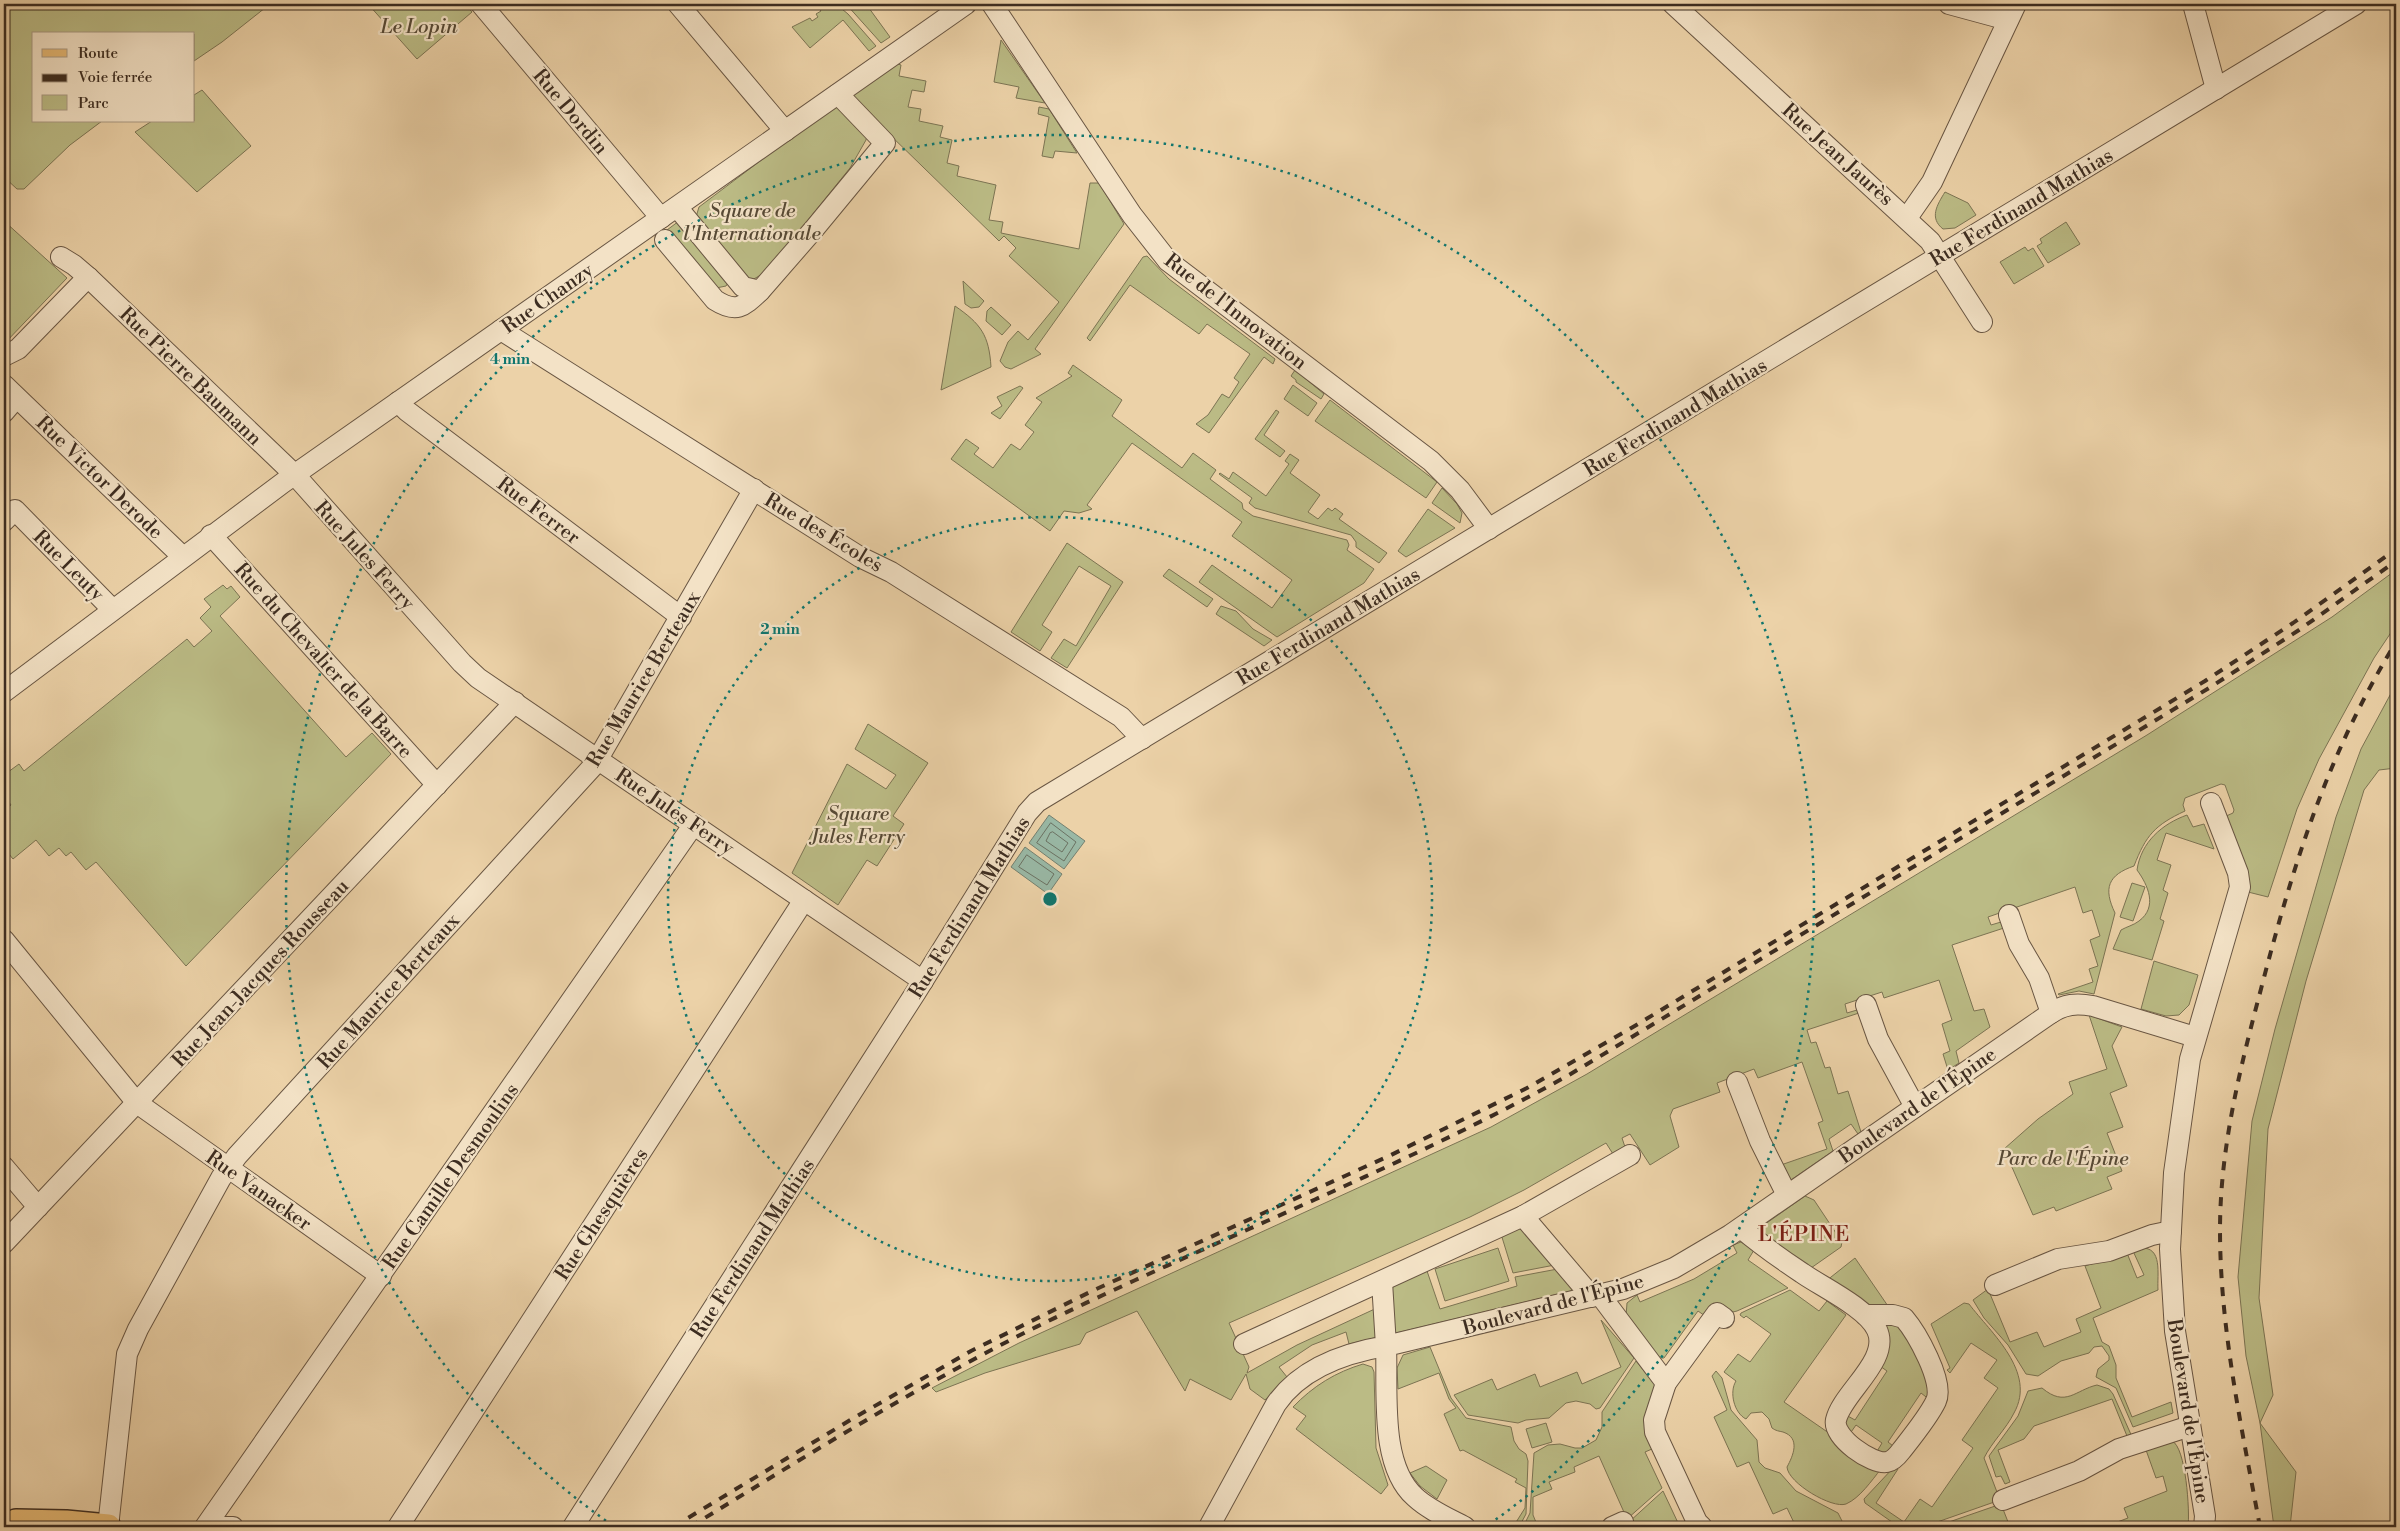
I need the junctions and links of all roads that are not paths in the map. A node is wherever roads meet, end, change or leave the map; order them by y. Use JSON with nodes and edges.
{"nodes":[{"id":1,"x":482,"y":4,"type":"edge"},
{"id":2,"x":678,"y":4,"type":"edge"},
{"id":3,"x":992,"y":4,"type":"edge"},
{"id":4,"x":1673,"y":4,"type":"edge"},
{"id":5,"x":1949,"y":4,"type":"edge"},
{"id":6,"x":2194,"y":4,"type":"edge"},
{"id":7,"x":2356,"y":4,"type":"edge"},
{"id":8,"x":959,"y":6,"type":"edge"},
{"id":9,"x":2012,"y":12,"type":"edge"},
{"id":10,"x":2216,"y":89,"type":"junction"},
{"id":11,"x":838,"y":94,"type":"junction"},
{"id":12,"x":785,"y":130,"type":"junction"},
{"id":13,"x":669,"y":213,"type":"junction"},
{"id":14,"x":1907,"y":218,"type":"junction"},
{"id":15,"x":665,"y":240,"type":"dead end"},
{"id":16,"x":1941,"y":256,"type":"junction"},
{"id":17,"x":61,"y":257,"type":"dead end"},
{"id":18,"x":88,"y":278,"type":"junction"},
{"id":19,"x":760,"y":291,"type":"junction"},
{"id":20,"x":1982,"y":322,"type":"dead end"},
{"id":21,"x":502,"y":330,"type":"junction"},
{"id":22,"x":4,"y":356,"type":"edge"},
{"id":23,"x":8,"y":398,"type":"edge"},
{"id":24,"x":398,"y":402,"type":"junction"},
{"id":25,"x":295,"y":475,"type":"junction"},
{"id":26,"x":754,"y":489,"type":"junction"},
{"id":27,"x":4,"y":521,"type":"edge"},
{"id":28,"x":1489,"y":529,"type":"junction"},
{"id":29,"x":212,"y":534,"type":"junction"},
{"id":30,"x":183,"y":556,"type":"junction"},
{"id":31,"x":112,"y":610,"type":"junction"},
{"id":32,"x":681,"y":617,"type":"junction"},
{"id":33,"x":4,"y":692,"type":"edge"},
{"id":34,"x":515,"y":702,"type":"junction"},
{"id":35,"x":1142,"y":739,"type":"junction"},
{"id":36,"x":599,"y":759,"type":"junction"},
{"id":37,"x":437,"y":784,"type":"junction"},
{"id":38,"x":2211,"y":803,"type":"dead end"},
{"id":39,"x":694,"y":824,"type":"junction"},
{"id":40,"x":804,"y":900,"type":"junction"},
{"id":41,"x":2009,"y":915,"type":"dead end"},
{"id":42,"x":4,"y":940,"type":"edge"},
{"id":43,"x":923,"y":981,"type":"junction"},
{"id":44,"x":1866,"y":1005,"type":"dead end"},
{"id":45,"x":2051,"y":1013,"type":"junction"},
{"id":46,"x":2194,"y":1037,"type":"junction"},
{"id":47,"x":1737,"y":1082,"type":"dead end"},
{"id":48,"x":137,"y":1103,"type":"junction"},
{"id":49,"x":1915,"y":1107,"type":"junction"},
{"id":50,"x":1630,"y":1155,"type":"dead end"},
{"id":51,"x":4,"y":1167,"type":"edge"},
{"id":52,"x":228,"y":1169,"type":"junction"},
{"id":53,"x":1787,"y":1195,"type":"junction"},
{"id":54,"x":38,"y":1207,"type":"junction"},
{"id":55,"x":1523,"y":1216,"type":"junction"},
{"id":56,"x":1741,"y":1228,"type":"junction"},
{"id":57,"x":2171,"y":1231,"type":"junction"},
{"id":58,"x":4,"y":1243,"type":"edge"},
{"id":59,"x":381,"y":1276,"type":"junction"},
{"id":60,"x":1382,"y":1282,"type":"junction"},
{"id":61,"x":1995,"y":1285,"type":"dead end"},
{"id":62,"x":1596,"y":1296,"type":"junction"},
{"id":63,"x":1865,"y":1314,"type":"junction"},
{"id":64,"x":1724,"y":1318,"type":"dead end"},
{"id":65,"x":1244,"y":1344,"type":"dead end"},
{"id":66,"x":1386,"y":1346,"type":"junction"},
{"id":67,"x":1666,"y":1383,"type":"junction"},
{"id":68,"x":2190,"y":1426,"type":"junction"},
{"id":69,"x":2003,"y":1500,"type":"dead end"},
{"id":70,"x":10,"y":1521,"type":"edge"},
{"id":71,"x":48,"y":1527,"type":"edge"},
{"id":72,"x":108,"y":1527,"type":"edge"},
{"id":73,"x":205,"y":1527,"type":"edge"},
{"id":74,"x":211,"y":1527,"type":"edge"},
{"id":75,"x":233,"y":1527,"type":"edge"},
{"id":76,"x":398,"y":1527,"type":"edge"},
{"id":77,"x":573,"y":1527,"type":"edge"},
{"id":78,"x":1210,"y":1527,"type":"edge"},
{"id":79,"x":1465,"y":1527,"type":"edge"},
{"id":80,"x":1702,"y":1527,"type":"edge"},
{"id":81,"x":2204,"y":1527,"type":"edge"}],
"edges":[{"from":1,"to":13,"type":"street","name":"Rue Dordin"},
{"from":2,"to":12,"type":"street"},
{"from":3,"to":28,"type":"street","name":"Rue de l'Innovation"},
{"from":4,"to":14,"type":"street","name":"Rue Jean Jaurès"},
{"from":5,"to":9,"type":"street"},
{"from":6,"to":10,"type":"street"},
{"from":7,"to":10,"type":"street","name":"Rue Ferdinand Mathias"},
{"from":8,"to":11,"type":"street","name":"Rue Chanzy"},
{"from":9,"to":14,"type":"street"},
{"from":10,"to":16,"type":"street","name":"Rue Ferdinand Mathias"},
{"from":11,"to":12,"type":"street","name":"Rue Chanzy"},
{"from":11,"to":19,"type":"street"},
{"from":12,"to":13,"type":"street","name":"Rue Chanzy"},
{"from":13,"to":19,"type":"street"},
{"from":13,"to":21,"type":"street","name":"Rue Chanzy"},
{"from":14,"to":16,"type":"street","name":"Rue Jean Jaurès"},
{"from":15,"to":19,"type":"street"},
{"from":16,"to":20,"type":"street","name":"Rue Jean Jaurès"},
{"from":16,"to":28,"type":"street","name":"Rue Ferdinand Mathias"},
{"from":17,"to":18,"type":"street","name":"Rue Pierre Baumann"},
{"from":18,"to":22,"type":"street"},
{"from":18,"to":25,"type":"street","name":"Rue Pierre Baumann"},
{"from":21,"to":24,"type":"street","name":"Rue Chanzy"},
{"from":21,"to":26,"type":"street","name":"Rue des Écoles"},
{"from":23,"to":30,"type":"street","name":"Rue Victor Derode"},
{"from":24,"to":25,"type":"street","name":"Rue Chanzy"},
{"from":24,"to":32,"type":"street","name":"Rue Ferrer"},
{"from":25,"to":29,"type":"street","name":"Rue Chanzy"},
{"from":25,"to":34,"type":"street","name":"Rue Jules Ferry"},
{"from":26,"to":32,"type":"street","name":"Rue Maurice Berteaux"},
{"from":26,"to":35,"type":"street","name":"Rue des Écoles"},
{"from":27,"to":31,"type":"street","name":"Rue Leuty"},
{"from":28,"to":35,"type":"street","name":"Rue Ferdinand Mathias"},
{"from":29,"to":30,"type":"street","name":"Rue Chanzy"},
{"from":29,"to":37,"type":"street","name":"Rue du Chevalier de la Barre"},
{"from":30,"to":31,"type":"street","name":"Rue Chanzy"},
{"from":31,"to":33,"type":"street","name":"Rue Chanzy"},
{"from":32,"to":36,"type":"street","name":"Rue Maurice Berteaux"},
{"from":34,"to":36,"type":"street","name":"Rue Jules Ferry"},
{"from":34,"to":37,"type":"street","name":"Rue Jean-Jacques Rousseau"},
{"from":35,"to":43,"type":"street","name":"Rue Ferdinand Mathias"},
{"from":36,"to":39,"type":"street","name":"Rue Jules Ferry"},
{"from":36,"to":52,"type":"street","name":"Rue Maurice Berteaux"},
{"from":37,"to":48,"type":"street","name":"Rue Jean-Jacques Rousseau"},
{"from":38,"to":46,"type":"street"},
{"from":39,"to":40,"type":"street","name":"Rue Jules Ferry"},
{"from":39,"to":59,"type":"street","name":"Rue Camille Desmoulins"},
{"from":40,"to":43,"type":"street","name":"Rue Jules Ferry"},
{"from":40,"to":76,"type":"street","name":"Rue Ghesquières"},
{"from":41,"to":45,"type":"street"},
{"from":42,"to":48,"type":"street","name":"Rue Vanacker"},
{"from":43,"to":77,"type":"street","name":"Rue Ferdinand Mathias"},
{"from":44,"to":49,"type":"street"},
{"from":45,"to":46,"type":"street","name":"Boulevard de l'Épine"},
{"from":45,"to":49,"type":"street","name":"Boulevard de l'Épine"},
{"from":46,"to":57,"type":"street","name":"Boulevard de l'Épine"},
{"from":47,"to":53,"type":"street"},
{"from":48,"to":52,"type":"street","name":"Rue Vanacker"},
{"from":48,"to":54,"type":"street","name":"Rue Jean-Jacques Rousseau"},
{"from":49,"to":53,"type":"street","name":"Boulevard de l'Épine"},
{"from":50,"to":55,"type":"street"},
{"from":51,"to":54,"type":"street"},
{"from":52,"to":59,"type":"street","name":"Rue Vanacker"},
{"from":52,"to":72,"type":"street","name":"Rue Maurice Berteaux"},
{"from":53,"to":56,"type":"street","name":"Boulevard de l'Épine"},
{"from":54,"to":58,"type":"street","name":"Rue Jean-Jacques Rousseau"},
{"from":55,"to":60,"type":"street"},
{"from":55,"to":62,"type":"street"},
{"from":56,"to":62,"type":"street","name":"Boulevard de l'Épine"},
{"from":56,"to":63,"type":"street"},
{"from":57,"to":61,"type":"street"},
{"from":57,"to":68,"type":"street","name":"Boulevard de l'Épine"},
{"from":59,"to":73,"type":"street","name":"Rue Camille Desmoulins"},
{"from":60,"to":65,"type":"street"},
{"from":60,"to":66,"type":"street"},
{"from":62,"to":66,"type":"street","name":"Boulevard de l'Épine"},
{"from":62,"to":67,"type":"street"},
{"from":63,"to":63,"type":"street"},
{"from":64,"to":67,"type":"street"},
{"from":66,"to":78,"type":"street","name":"Boulevard de l'Épine"},
{"from":66,"to":79,"type":"street"},
{"from":67,"to":80,"type":"street"},
{"from":68,"to":69,"type":"street"},
{"from":68,"to":81,"type":"street","name":"Boulevard de l'Épine"},
{"from":70,"to":71,"type":"main road"},
{"from":70,"to":72,"type":"main road"},
{"from":74,"to":75,"type":"street"}]}
